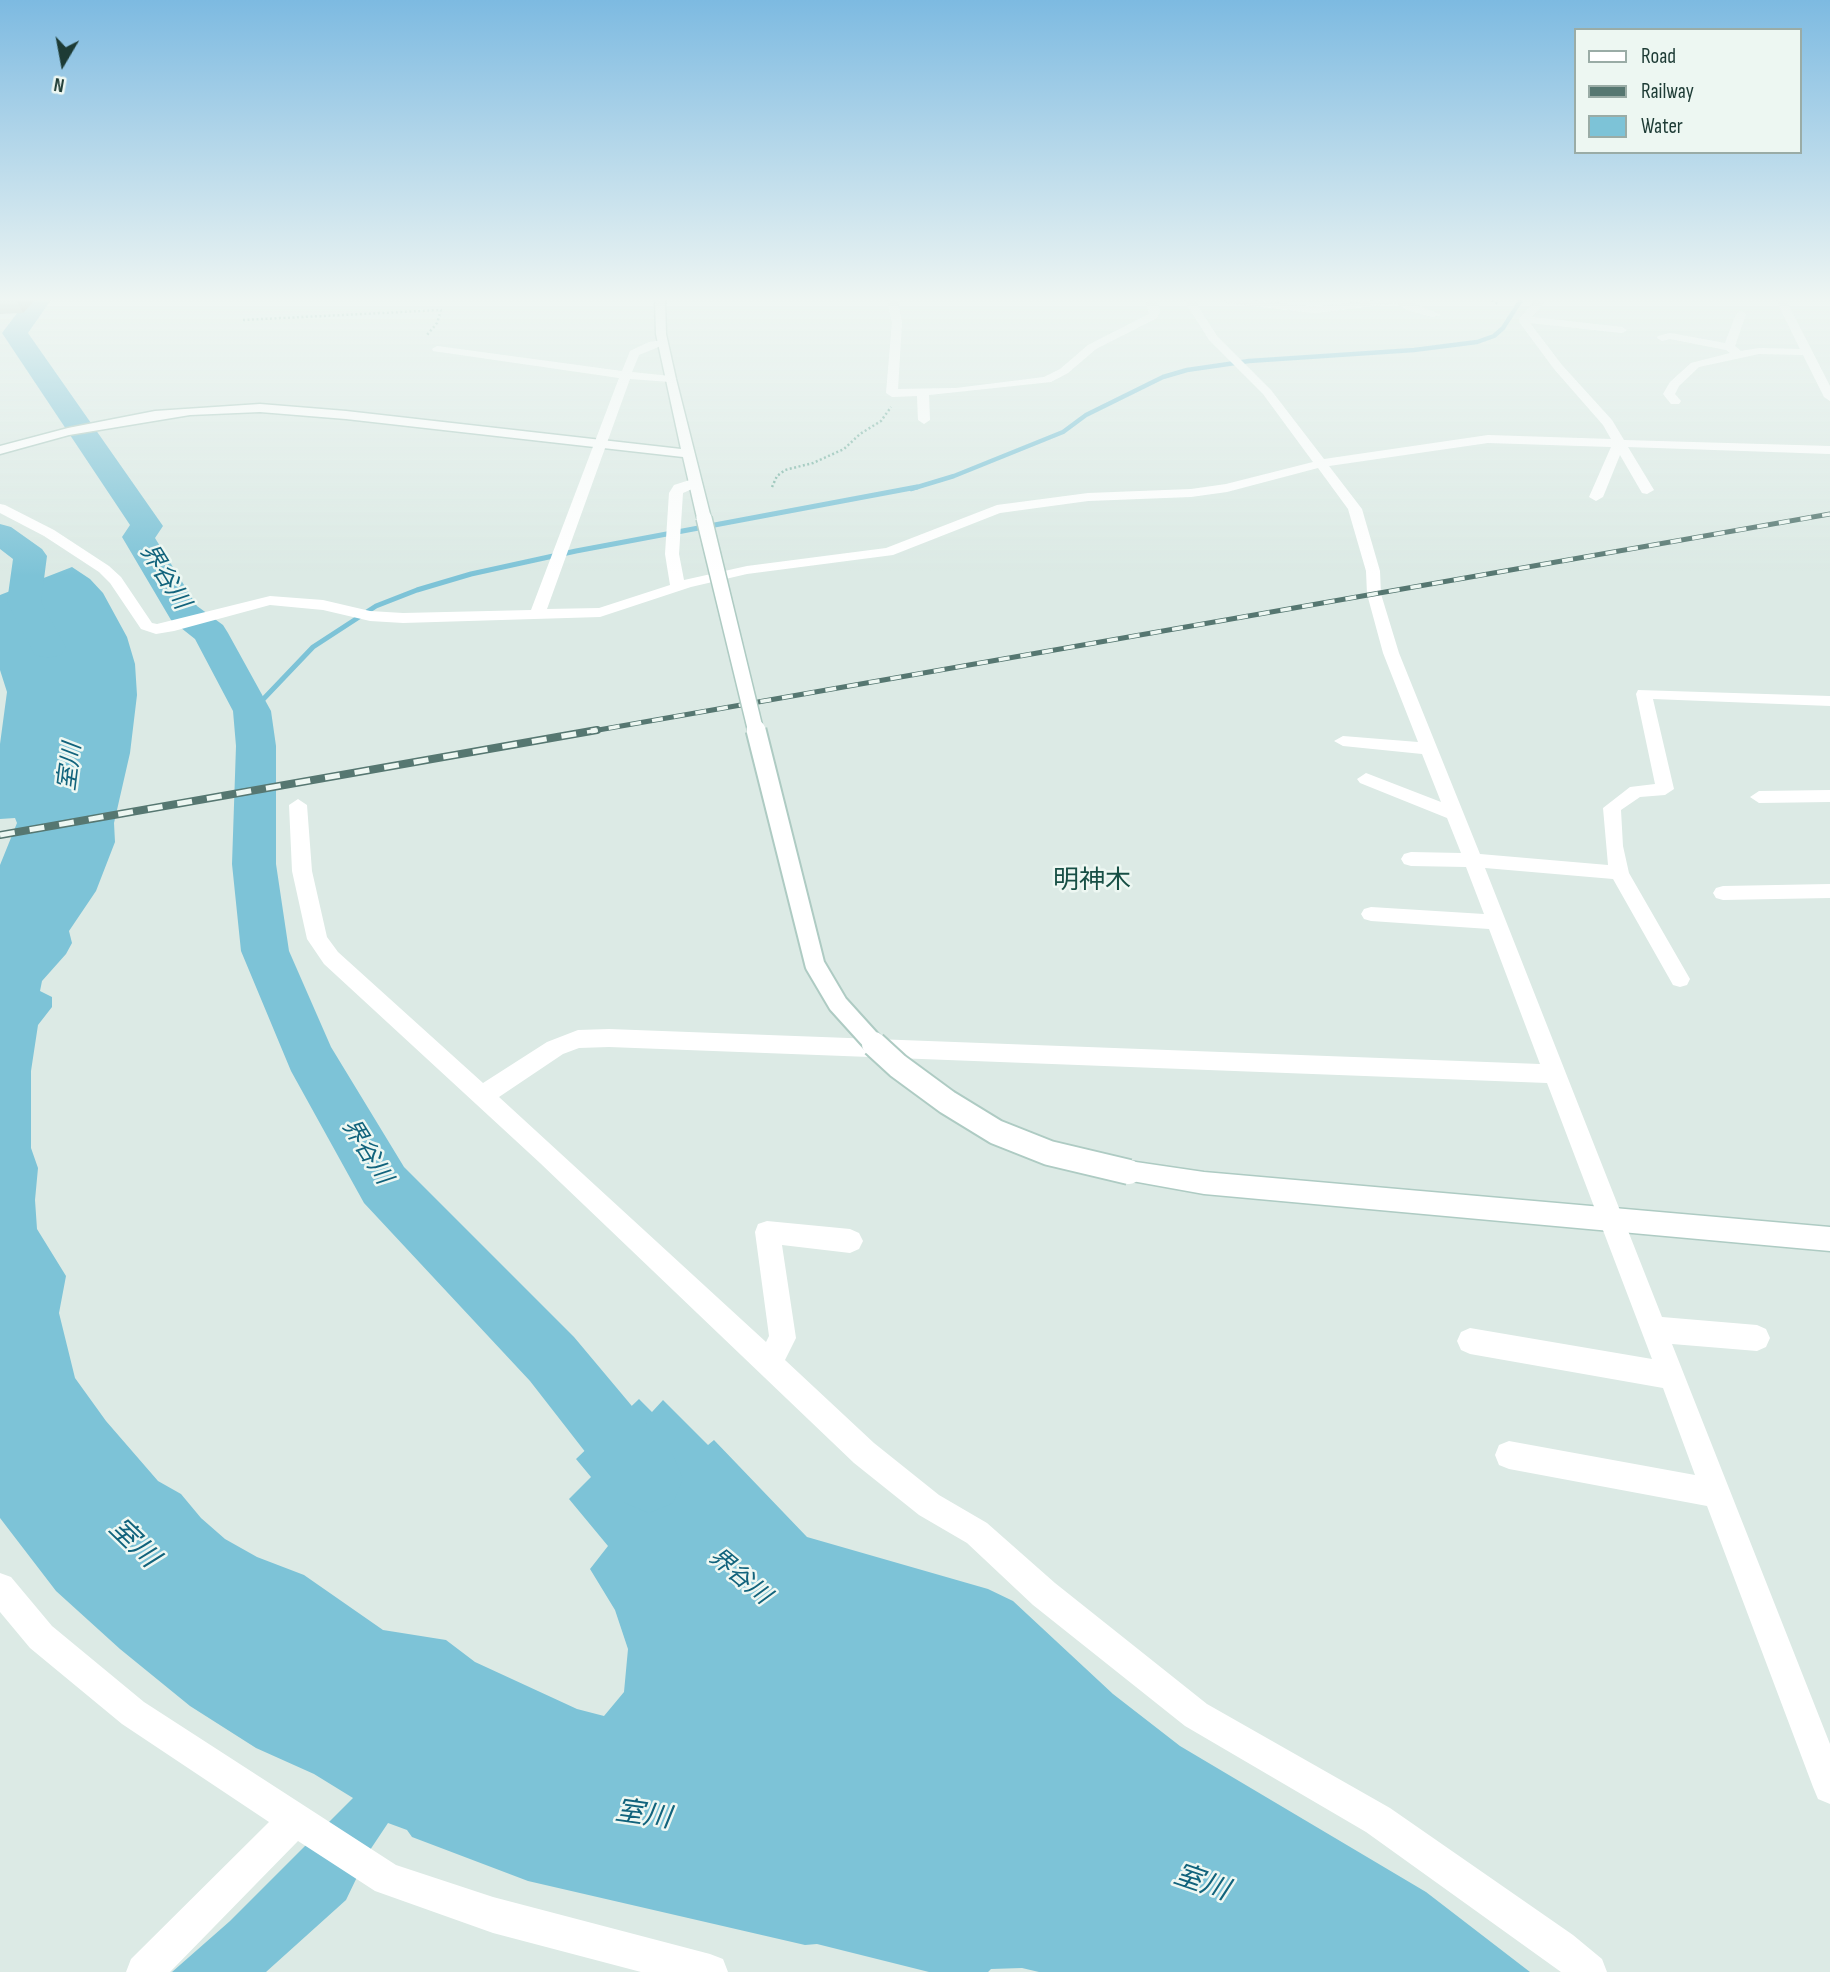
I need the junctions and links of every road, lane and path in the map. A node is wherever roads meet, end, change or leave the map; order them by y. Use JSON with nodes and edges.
{"nodes":[{"id":1,"x":619,"y":392,"type":"edge"},
{"id":2,"x":673,"y":392,"type":"edge"},
{"id":3,"x":922,"y":392,"type":"joint"},
{"id":4,"x":1267,"y":392,"type":"edge"},
{"id":5,"x":1580,"y":392,"type":"edge"},
{"id":6,"x":1670,"y":392,"type":"edge"},
{"id":7,"x":892,"y":393,"type":"joint"},
{"id":8,"x":1675,"y":401,"type":"dead end"},
{"id":9,"x":924,"y":420,"type":"dead end"},
{"id":10,"x":1619,"y":443,"type":"junction"},
{"id":11,"x":601,"y":444,"type":"junction"},
{"id":12,"x":0,"y":450,"type":"edge"},
{"id":13,"x":1830,"y":450,"type":"edge"},
{"id":14,"x":689,"y":454,"type":"junction"},
{"id":15,"x":1322,"y":463,"type":"junction"},
{"id":16,"x":696,"y":482,"type":"junction"},
{"id":17,"x":772,"y":487,"type":"dead end"},
{"id":18,"x":1647,"y":490,"type":"dead end"},
{"id":19,"x":1596,"y":497,"type":"dead end"},
{"id":20,"x":0,"y":509,"type":"edge"},
{"id":21,"x":678,"y":587,"type":"junction"},
{"id":22,"x":537,"y":615,"type":"junction"},
{"id":23,"x":1830,"y":701,"type":"edge"},
{"id":24,"x":1343,"y":741,"type":"dead end"},
{"id":25,"x":1429,"y":749,"type":"junction"},
{"id":26,"x":1366,"y":779,"type":"dead end"},
{"id":27,"x":1830,"y":796,"type":"edge"},
{"id":28,"x":1759,"y":797,"type":"dead end"},
{"id":29,"x":298,"y":805,"type":"dead end"},
{"id":30,"x":1455,"y":814,"type":"junction"},
{"id":31,"x":1412,"y":859,"type":"dead end"},
{"id":32,"x":1473,"y":860,"type":"junction"},
{"id":33,"x":1619,"y":873,"type":"junction"},
{"id":34,"x":1830,"y":891,"type":"edge"},
{"id":35,"x":1723,"y":892,"type":"dead end"},
{"id":36,"x":1371,"y":914,"type":"dead end"},
{"id":37,"x":1496,"y":922,"type":"junction"},
{"id":38,"x":1680,"y":979,"type":"dead end"},
{"id":39,"x":1555,"y":1074,"type":"junction"},
{"id":40,"x":482,"y":1096,"type":"junction"},
{"id":41,"x":1610,"y":1219,"type":"junction"},
{"id":42,"x":1830,"y":1239,"type":"edge"},
{"id":43,"x":850,"y":1241,"type":"dead end"},
{"id":44,"x":1653,"y":1329,"type":"junction"},
{"id":45,"x":1757,"y":1338,"type":"dead end"},
{"id":46,"x":1470,"y":1341,"type":"dead end"},
{"id":47,"x":768,"y":1364,"type":"junction"},
{"id":48,"x":1671,"y":1376,"type":"junction"},
{"id":49,"x":1509,"y":1455,"type":"dead end"},
{"id":50,"x":1716,"y":1493,"type":"junction"},
{"id":51,"x":0,"y":1588,"type":"edge"},
{"id":52,"x":1830,"y":1787,"type":"edge"},
{"id":53,"x":296,"y":1819,"type":"junction"},
{"id":54,"x":144,"y":1972,"type":"edge"},
{"id":55,"x":710,"y":1972,"type":"edge"},
{"id":56,"x":1589,"y":1972,"type":"edge"}],
"edges":[{"from":1,"to":11,"type":"street"},
{"from":2,"to":14,"type":"street"},
{"from":3,"to":7,"type":"street"},
{"from":3,"to":9,"type":"street"},
{"from":4,"to":15,"type":"street"},
{"from":5,"to":10,"type":"street"},
{"from":6,"to":8,"type":"street"},
{"from":7,"to":17,"type":"path"},
{"from":10,"to":13,"type":"street"},
{"from":10,"to":15,"type":"street"},
{"from":10,"to":18,"type":"street"},
{"from":10,"to":19,"type":"street"},
{"from":11,"to":12,"type":"street"},
{"from":11,"to":14,"type":"street"},
{"from":11,"to":22,"type":"street"},
{"from":14,"to":16,"type":"street"},
{"from":15,"to":21,"type":"street"},
{"from":15,"to":25,"type":"street"},
{"from":16,"to":21,"type":"street"},
{"from":16,"to":41,"type":"street","bridge":true},
{"from":20,"to":22,"type":"street"},
{"from":21,"to":22,"type":"street"},
{"from":23,"to":33,"type":"street"},
{"from":24,"to":25,"type":"street"},
{"from":25,"to":30,"type":"street"},
{"from":26,"to":30,"type":"street"},
{"from":27,"to":28,"type":"street"},
{"from":29,"to":40,"type":"street"},
{"from":30,"to":32,"type":"street"},
{"from":31,"to":32,"type":"street"},
{"from":32,"to":33,"type":"street"},
{"from":32,"to":37,"type":"street"},
{"from":33,"to":38,"type":"street"},
{"from":34,"to":35,"type":"street"},
{"from":36,"to":37,"type":"street"},
{"from":37,"to":39,"type":"street"},
{"from":39,"to":40,"type":"street"},
{"from":39,"to":41,"type":"street"},
{"from":40,"to":47,"type":"street"},
{"from":41,"to":42,"type":"street"},
{"from":41,"to":44,"type":"street"},
{"from":43,"to":47,"type":"street"},
{"from":44,"to":45,"type":"street"},
{"from":44,"to":48,"type":"street"},
{"from":46,"to":48,"type":"street"},
{"from":47,"to":56,"type":"street"},
{"from":48,"to":50,"type":"street"},
{"from":49,"to":50,"type":"street"},
{"from":50,"to":52,"type":"street"},
{"from":51,"to":53,"type":"street"},
{"from":53,"to":54,"type":"street"},
{"from":53,"to":55,"type":"street"}]}
